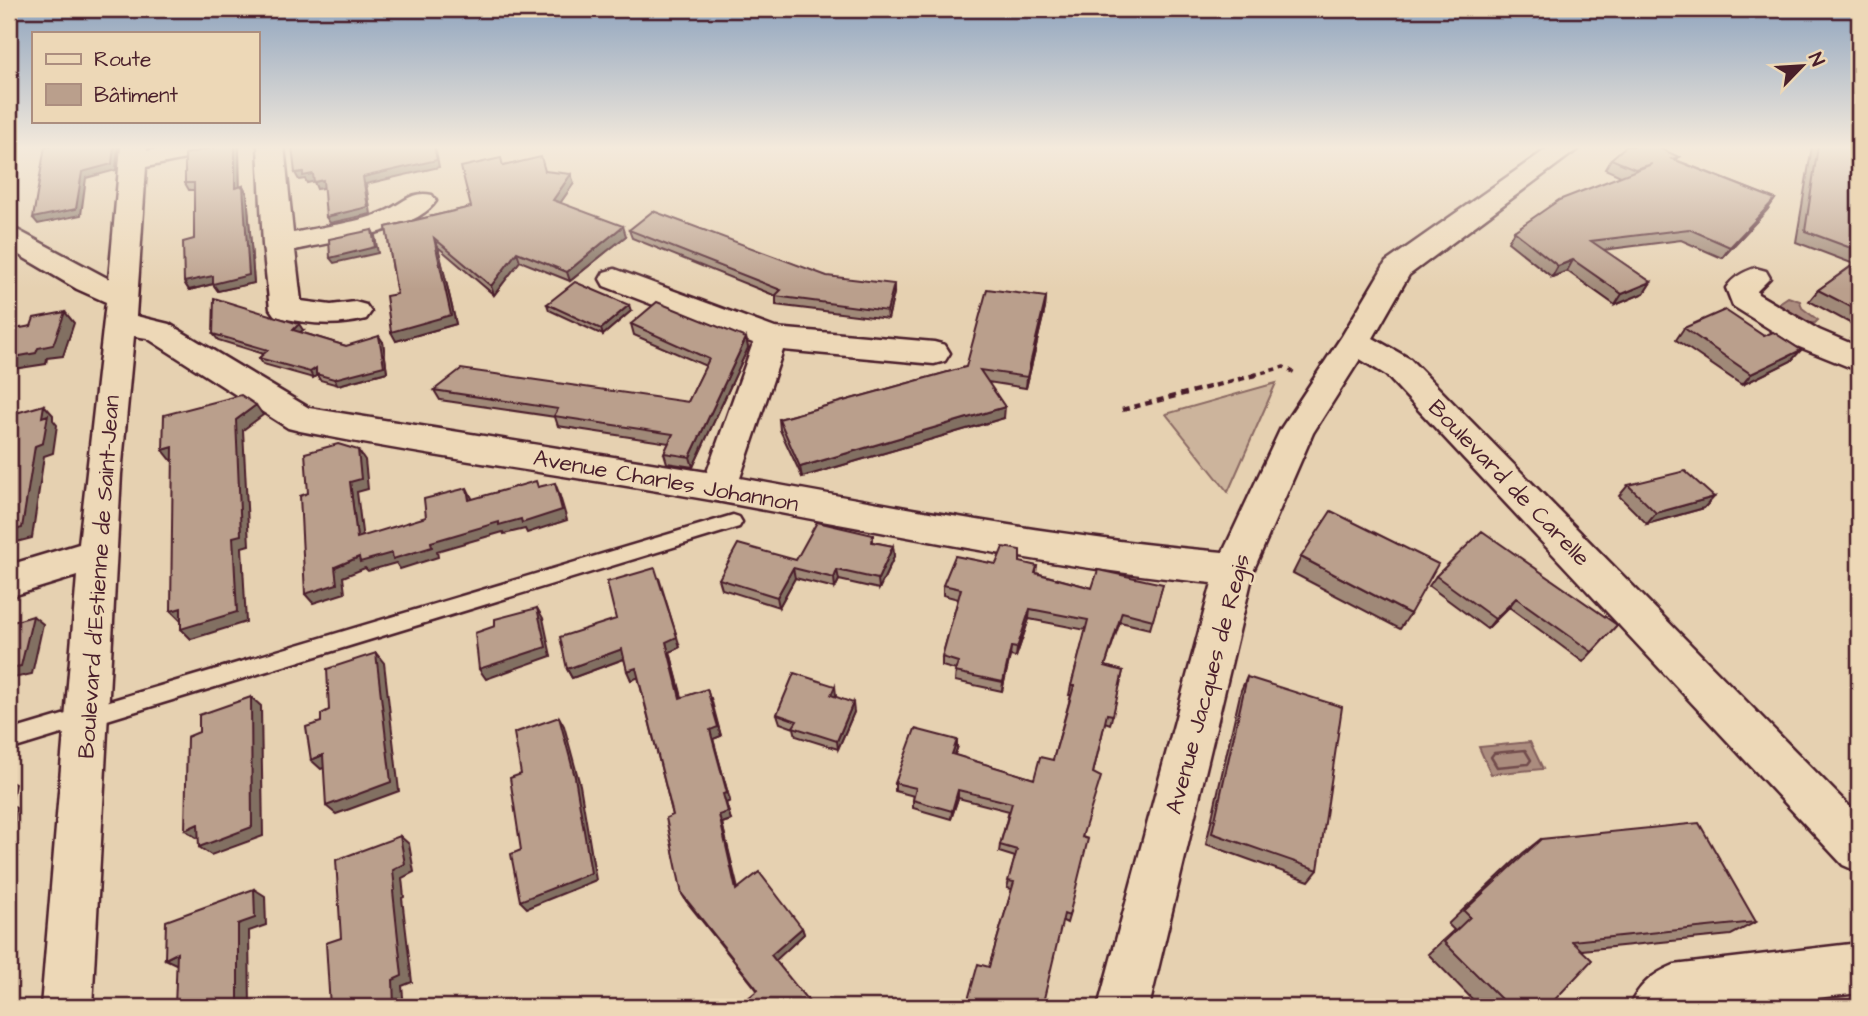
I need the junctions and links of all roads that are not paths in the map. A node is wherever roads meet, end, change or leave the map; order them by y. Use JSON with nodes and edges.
{"nodes":[{"id":1,"x":130,"y":193,"type":"edge"},
{"id":2,"x":274,"y":193,"type":"edge"},
{"id":3,"x":1503,"y":193,"type":"edge"},
{"id":4,"x":422,"y":201,"type":"dead end"},
{"id":5,"x":9,"y":237,"type":"edge"},
{"id":6,"x":278,"y":245,"type":"junction"},
{"id":7,"x":1755,"y":278,"type":"dead end"},
{"id":8,"x":615,"y":279,"type":"dead end"},
{"id":9,"x":121,"y":311,"type":"junction"},
{"id":10,"x":355,"y":312,"type":"dead end"},
{"id":11,"x":771,"y":338,"type":"junction"},
{"id":12,"x":1355,"y":342,"type":"junction"},
{"id":13,"x":934,"y":353,"type":"dead end"},
{"id":14,"x":1859,"y":360,"type":"edge"},
{"id":15,"x":719,"y":488,"type":"junction"},
{"id":16,"x":733,"y":522,"type":"dead end"},
{"id":17,"x":98,"y":554,"type":"junction"},
{"id":18,"x":1236,"y":569,"type":"junction"},
{"id":19,"x":9,"y":581,"type":"edge"},
{"id":20,"x":88,"y":718,"type":"junction"},
{"id":21,"x":9,"y":741,"type":"edge"},
{"id":22,"x":1859,"y":849,"type":"edge"},
{"id":23,"x":1859,"y":968,"type":"edge"},
{"id":24,"x":66,"y":1007,"type":"edge"},
{"id":25,"x":1123,"y":1007,"type":"edge"},
{"id":26,"x":1655,"y":1007,"type":"edge"}],
"edges":[{"from":1,"to":9,"type":"street","name":"Boulevard d'Estienne de Saint-Jean"},
{"from":2,"to":6,"type":"street"},
{"from":3,"to":12,"type":"street"},
{"from":4,"to":6,"type":"street"},
{"from":5,"to":9,"type":"street","name":"Avenue Charles Johannon"},
{"from":6,"to":10,"type":"street"},
{"from":7,"to":14,"type":"street"},
{"from":8,"to":11,"type":"street"},
{"from":9,"to":15,"type":"street","name":"Avenue Charles Johannon"},
{"from":9,"to":17,"type":"street","name":"Boulevard d'Estienne de Saint-Jean"},
{"from":11,"to":13,"type":"street"},
{"from":11,"to":15,"type":"street"},
{"from":12,"to":18,"type":"street","name":"Avenue Jacques de Regis"},
{"from":12,"to":22,"type":"street","name":"Boulevard de Carelle"},
{"from":15,"to":18,"type":"street","name":"Avenue Charles Johannon"},
{"from":16,"to":20,"type":"lane"},
{"from":17,"to":19,"type":"street"},
{"from":17,"to":20,"type":"street","name":"Boulevard d'Estienne de Saint-Jean"},
{"from":18,"to":25,"type":"street","name":"Avenue Jacques de Regis"},
{"from":20,"to":21,"type":"lane"},
{"from":20,"to":24,"type":"street","name":"Boulevard d'Estienne de Saint-Jean"},
{"from":23,"to":26,"type":"street"}]}
